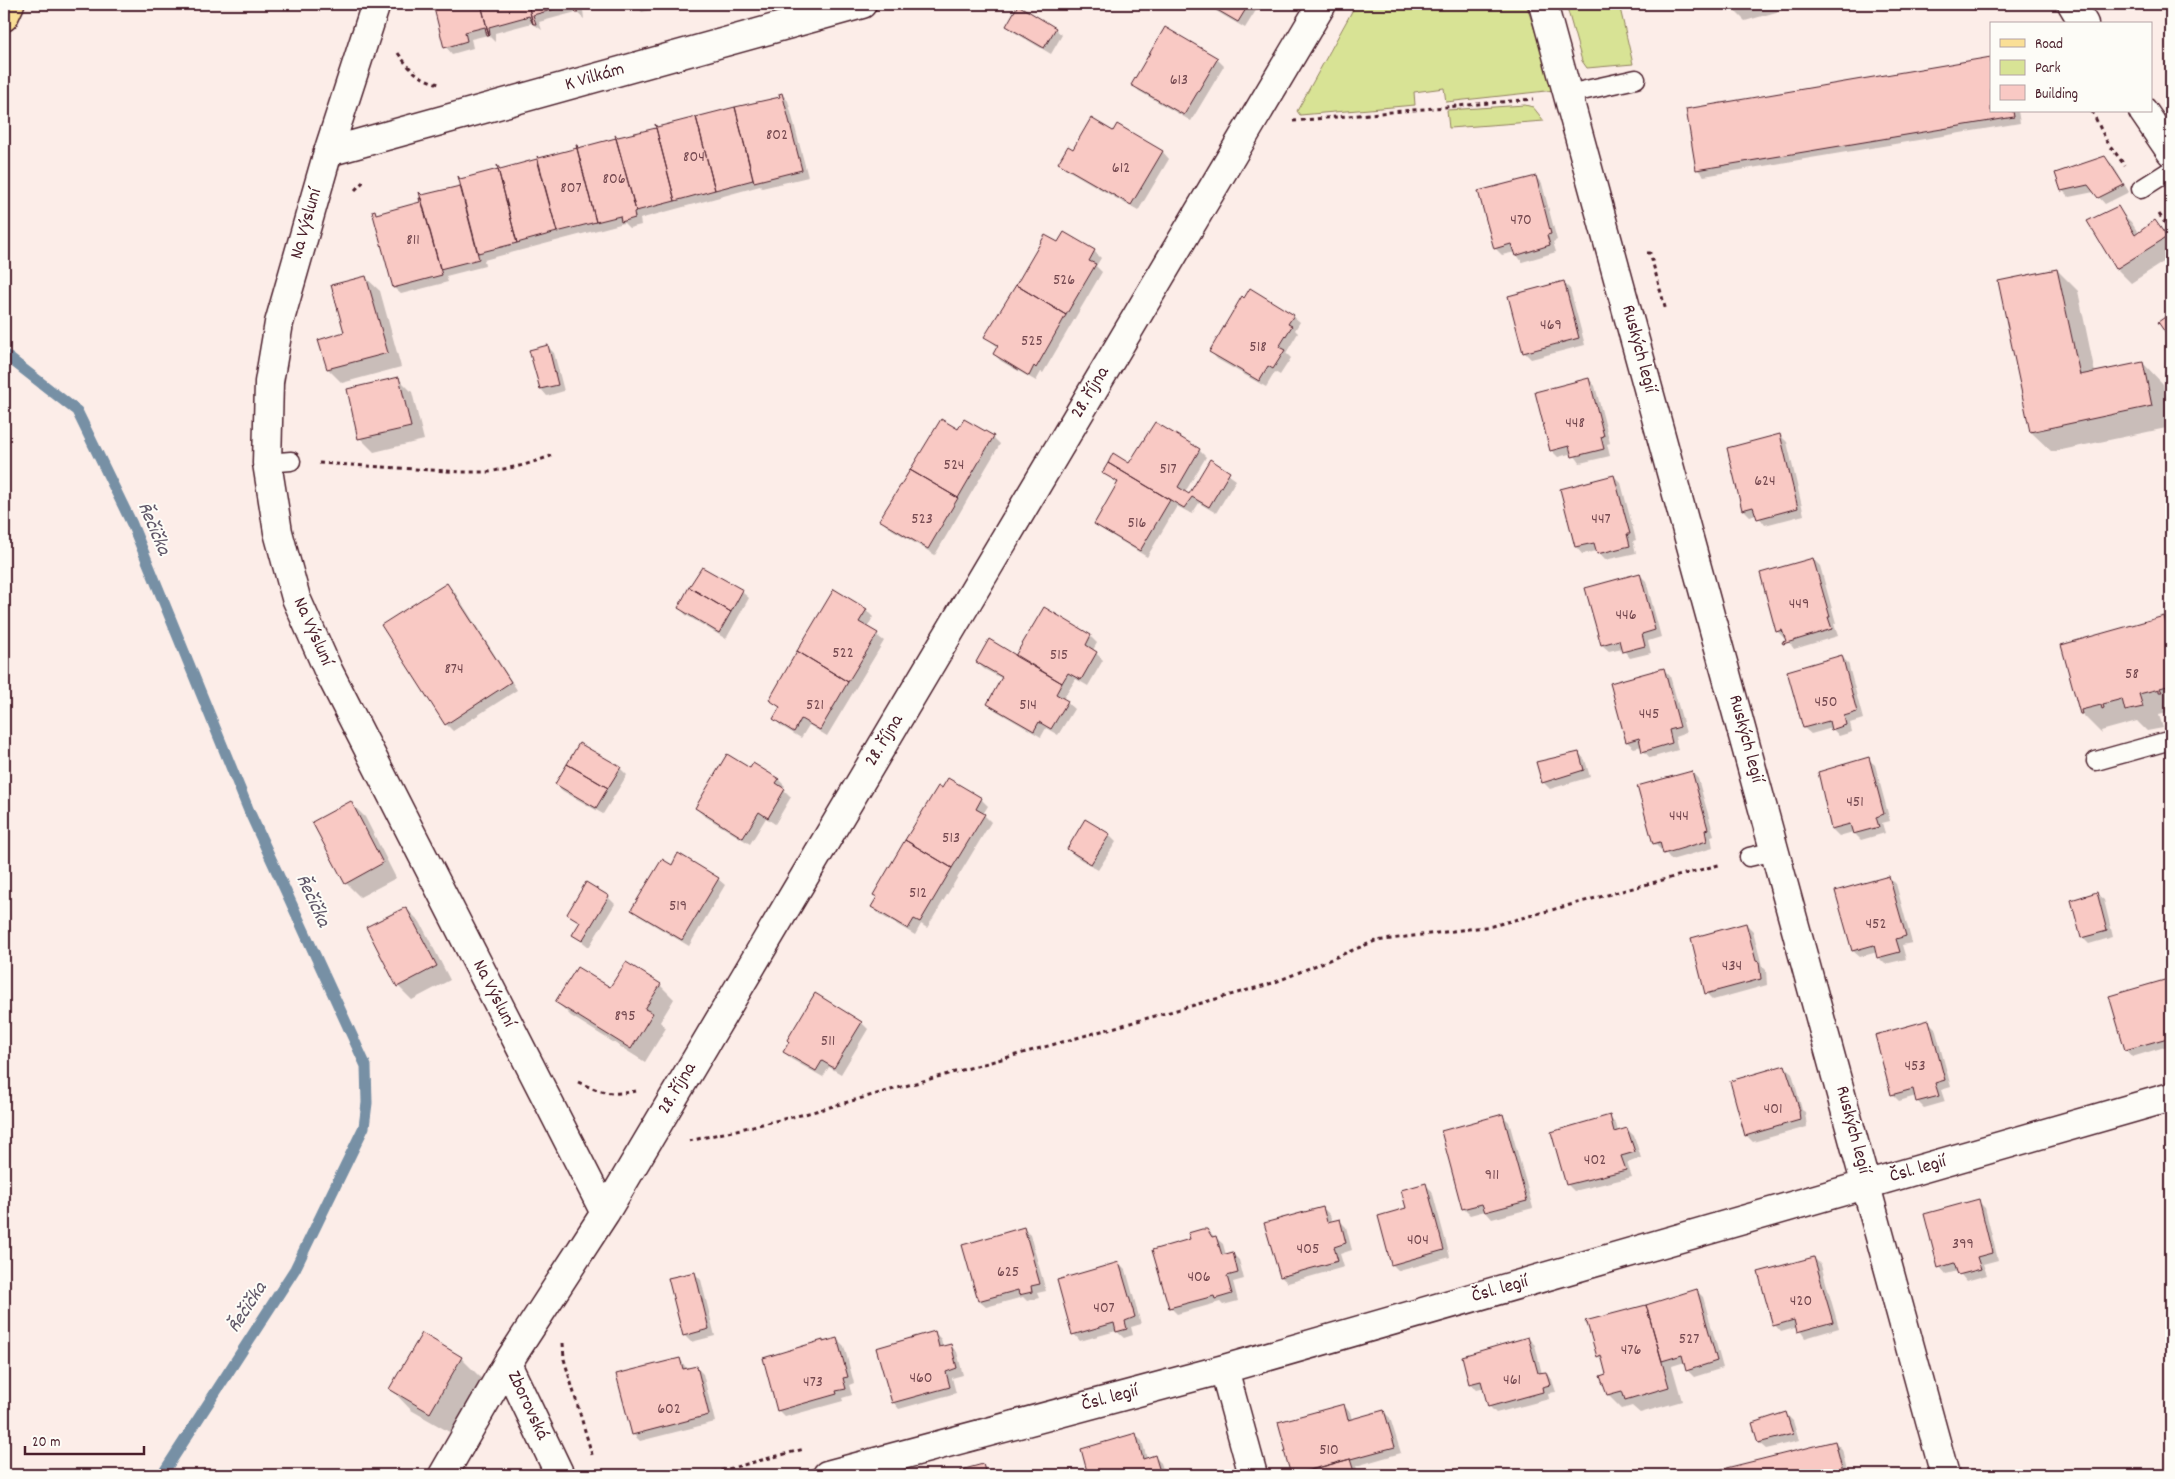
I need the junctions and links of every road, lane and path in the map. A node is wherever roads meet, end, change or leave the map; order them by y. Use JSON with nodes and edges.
{"nodes":[{"id":1,"x":10,"y":4,"type":"edge"},
{"id":2,"x":376,"y":4,"type":"edge"},
{"id":3,"x":862,"y":4,"type":"edge"},
{"id":4,"x":1322,"y":4,"type":"edge"},
{"id":5,"x":1543,"y":4,"type":"edge"},
{"id":6,"x":2072,"y":4,"type":"edge"},
{"id":7,"x":4,"y":17,"type":"edge"},
{"id":8,"x":2083,"y":22,"type":"edge"},
{"id":9,"x":396,"y":47,"type":"dead end"},
{"id":10,"x":1636,"y":79,"type":"dead end"},
{"id":11,"x":442,"y":85,"type":"dead end"},
{"id":12,"x":1555,"y":96,"type":"junction"},
{"id":13,"x":2092,"y":112,"type":"edge"},
{"id":14,"x":2144,"y":112,"type":"edge"},
{"id":15,"x":1284,"y":122,"type":"dead end"},
{"id":16,"x":328,"y":152,"type":"junction"},
{"id":17,"x":2171,"y":152,"type":"edge"},
{"id":18,"x":2171,"y":170,"type":"edge"},
{"id":19,"x":372,"y":176,"type":"dead end"},
{"id":20,"x":2141,"y":189,"type":"joint"},
{"id":21,"x":351,"y":194,"type":"dead end"},
{"id":22,"x":551,"y":456,"type":"dead end"},
{"id":23,"x":279,"y":462,"type":"junction"},
{"id":24,"x":2171,"y":740,"type":"edge"},
{"id":25,"x":2096,"y":761,"type":"dead end"},
{"id":26,"x":1775,"y":851,"type":"junction"},
{"id":27,"x":1749,"y":857,"type":"joint"},
{"id":28,"x":575,"y":1080,"type":"dead end"},
{"id":29,"x":643,"y":1089,"type":"dead end"},
{"id":30,"x":2171,"y":1097,"type":"edge"},
{"id":31,"x":683,"y":1142,"type":"dead end"},
{"id":32,"x":1867,"y":1185,"type":"junction"},
{"id":33,"x":605,"y":1213,"type":"junction"},
{"id":34,"x":561,"y":1334,"type":"dead end"},
{"id":35,"x":507,"y":1364,"type":"junction"},
{"id":36,"x":1224,"y":1369,"type":"junction"},
{"id":37,"x":595,"y":1466,"type":"dead end"},
{"id":38,"x":443,"y":1475,"type":"edge"},
{"id":39,"x":560,"y":1475,"type":"edge"},
{"id":40,"x":827,"y":1475,"type":"edge"},
{"id":41,"x":1253,"y":1475,"type":"edge"},
{"id":42,"x":1945,"y":1475,"type":"edge"}],
"edges":[{"from":1,"to":7,"type":"main road"},
{"from":2,"to":16,"type":"street","name":"Na Výsluní"},
{"from":3,"to":16,"type":"street","name":"K Vilkám"},
{"from":4,"to":33,"type":"street","name":"28. října"},
{"from":5,"to":12,"type":"street","name":"Ruských legií"},
{"from":6,"to":8,"type":"street"},
{"from":9,"to":11,"type":"path"},
{"from":10,"to":12,"type":"lane"},
{"from":12,"to":15,"type":"path"},
{"from":12,"to":26,"type":"street","name":"Ruských legií"},
{"from":13,"to":20,"type":"path"},
{"from":14,"to":17,"type":"street"},
{"from":16,"to":23,"type":"street","name":"Na Výsluní"},
{"from":18,"to":20,"type":"lane"},
{"from":19,"to":21,"type":"path"},
{"from":22,"to":23,"type":"path"},
{"from":23,"to":33,"type":"street","name":"Na Výsluní"},
{"from":24,"to":25,"type":"lane"},
{"from":26,"to":27,"type":"lane"},
{"from":26,"to":32,"type":"street","name":"Ruských legií"},
{"from":27,"to":31,"type":"path"},
{"from":28,"to":29,"type":"path"},
{"from":30,"to":32,"type":"street","name":"Čsl. legií"},
{"from":32,"to":36,"type":"street","name":"Čsl. legií"},
{"from":32,"to":42,"type":"street","name":"Ruských legií"},
{"from":33,"to":35,"type":"street","name":"28. října"},
{"from":34,"to":37,"type":"path"},
{"from":35,"to":38,"type":"street","name":"28. října"},
{"from":35,"to":39,"type":"street","name":"Zborovská"},
{"from":36,"to":40,"type":"street","name":"Čsl. legií"},
{"from":36,"to":41,"type":"street"}]}
